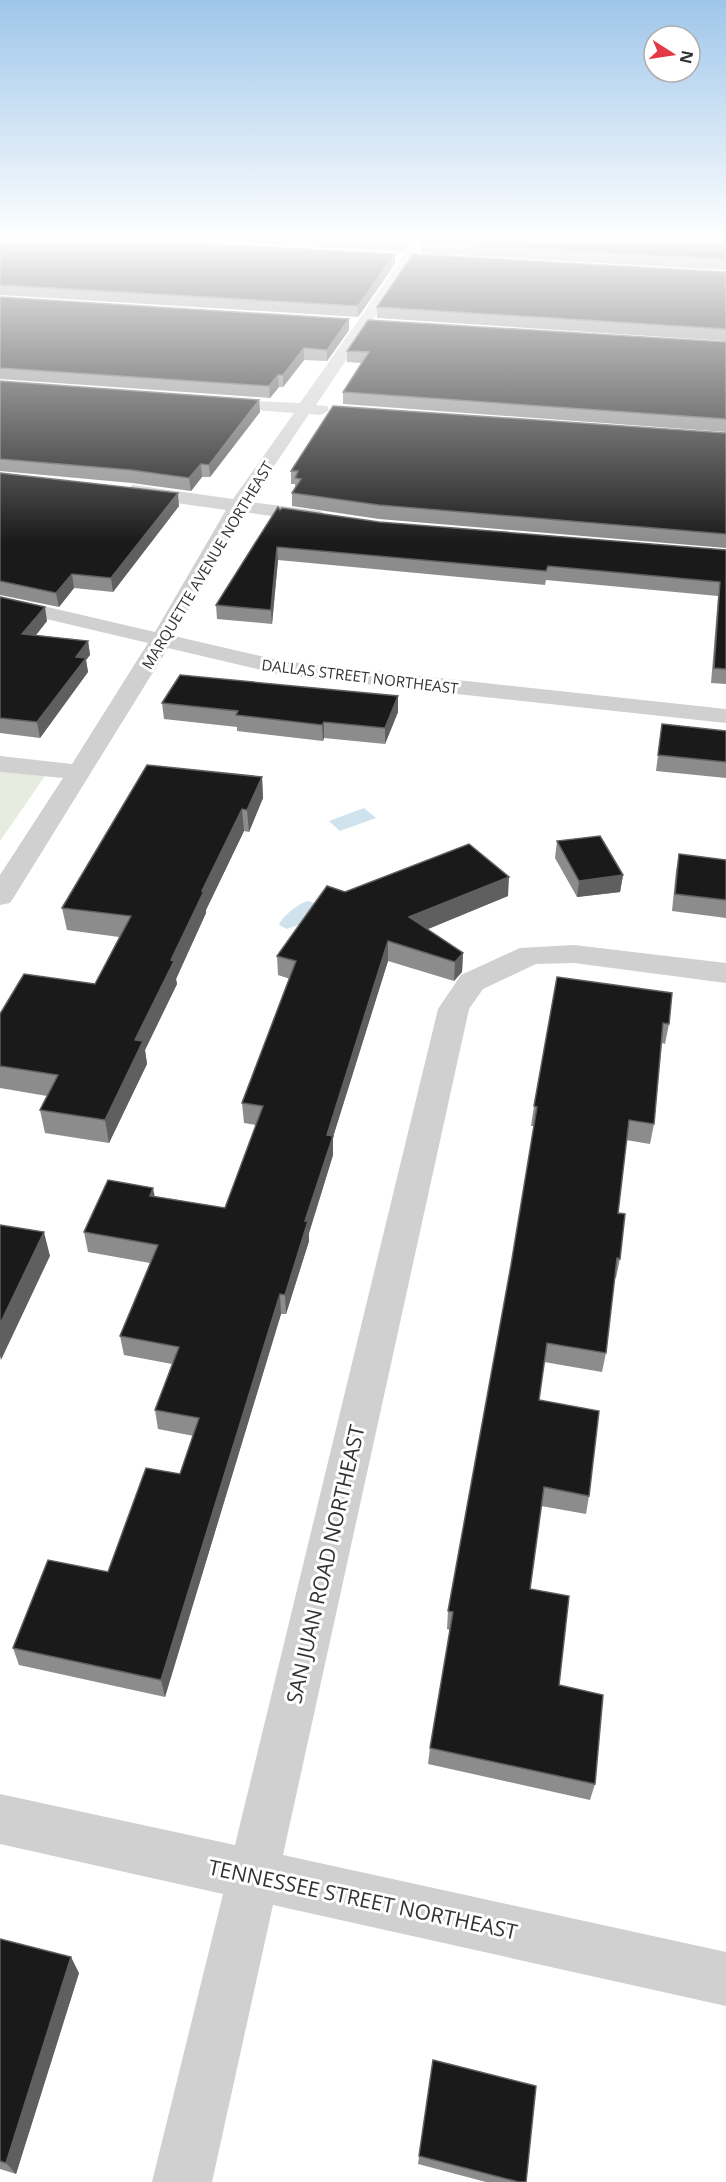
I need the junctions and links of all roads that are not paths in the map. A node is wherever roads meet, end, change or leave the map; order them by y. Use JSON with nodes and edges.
{"nodes":[{"id":1,"x":351,"y":340,"type":"edge"},
{"id":2,"x":191,"y":400,"type":"edge"},
{"id":3,"x":304,"y":408,"type":"junction"},
{"id":4,"x":334,"y":410,"type":"edge"},
{"id":5,"x":109,"y":488,"type":"edge"},
{"id":6,"x":238,"y":506,"type":"junction"},
{"id":7,"x":338,"y":520,"type":"edge"},
{"id":8,"x":0,"y":602,"type":"edge"},
{"id":9,"x":160,"y":640,"type":"junction"},
{"id":10,"x":726,"y":716,"type":"edge"},
{"id":11,"x":0,"y":764,"type":"edge"},
{"id":12,"x":81,"y":772,"type":"junction"},
{"id":13,"x":0,"y":897,"type":"edge"},
{"id":14,"x":726,"y":973,"type":"edge"},
{"id":15,"x":0,"y":1819,"type":"edge"},
{"id":16,"x":254,"y":1874,"type":"junction"},
{"id":17,"x":726,"y":1979,"type":"edge"},
{"id":18,"x":182,"y":2182,"type":"edge"}],
"edges":[{"from":1,"to":3,"type":"street","name":"MARQUETTE AVENUE NORTHEAST"},
{"from":2,"to":3,"type":"street"},
{"from":3,"to":4,"type":"street"},
{"from":3,"to":6,"type":"street","name":"MARQUETTE AVENUE NORTHEAST"},
{"from":5,"to":6,"type":"street"},
{"from":6,"to":7,"type":"street"},
{"from":6,"to":9,"type":"street","name":"MARQUETTE AVENUE NORTHEAST"},
{"from":8,"to":9,"type":"street","name":"DALLAS STREET NORTHEAST"},
{"from":9,"to":10,"type":"street","name":"DALLAS STREET NORTHEAST"},
{"from":9,"to":12,"type":"street","name":"MARQUETTE AVENUE NORTHEAST"},
{"from":11,"to":12,"type":"street"},
{"from":12,"to":13,"type":"street","name":"MARQUETTE AVENUE NORTHEAST"},
{"from":14,"to":16,"type":"street","name":"SAN JUAN ROAD NORTHEAST"},
{"from":15,"to":16,"type":"street","name":"TENNESSEE STREET NORTHEAST"},
{"from":16,"to":17,"type":"street","name":"TENNESSEE STREET NORTHEAST"},
{"from":16,"to":18,"type":"street","name":"SAN JUAN ROAD NORTHEAST"}]}
